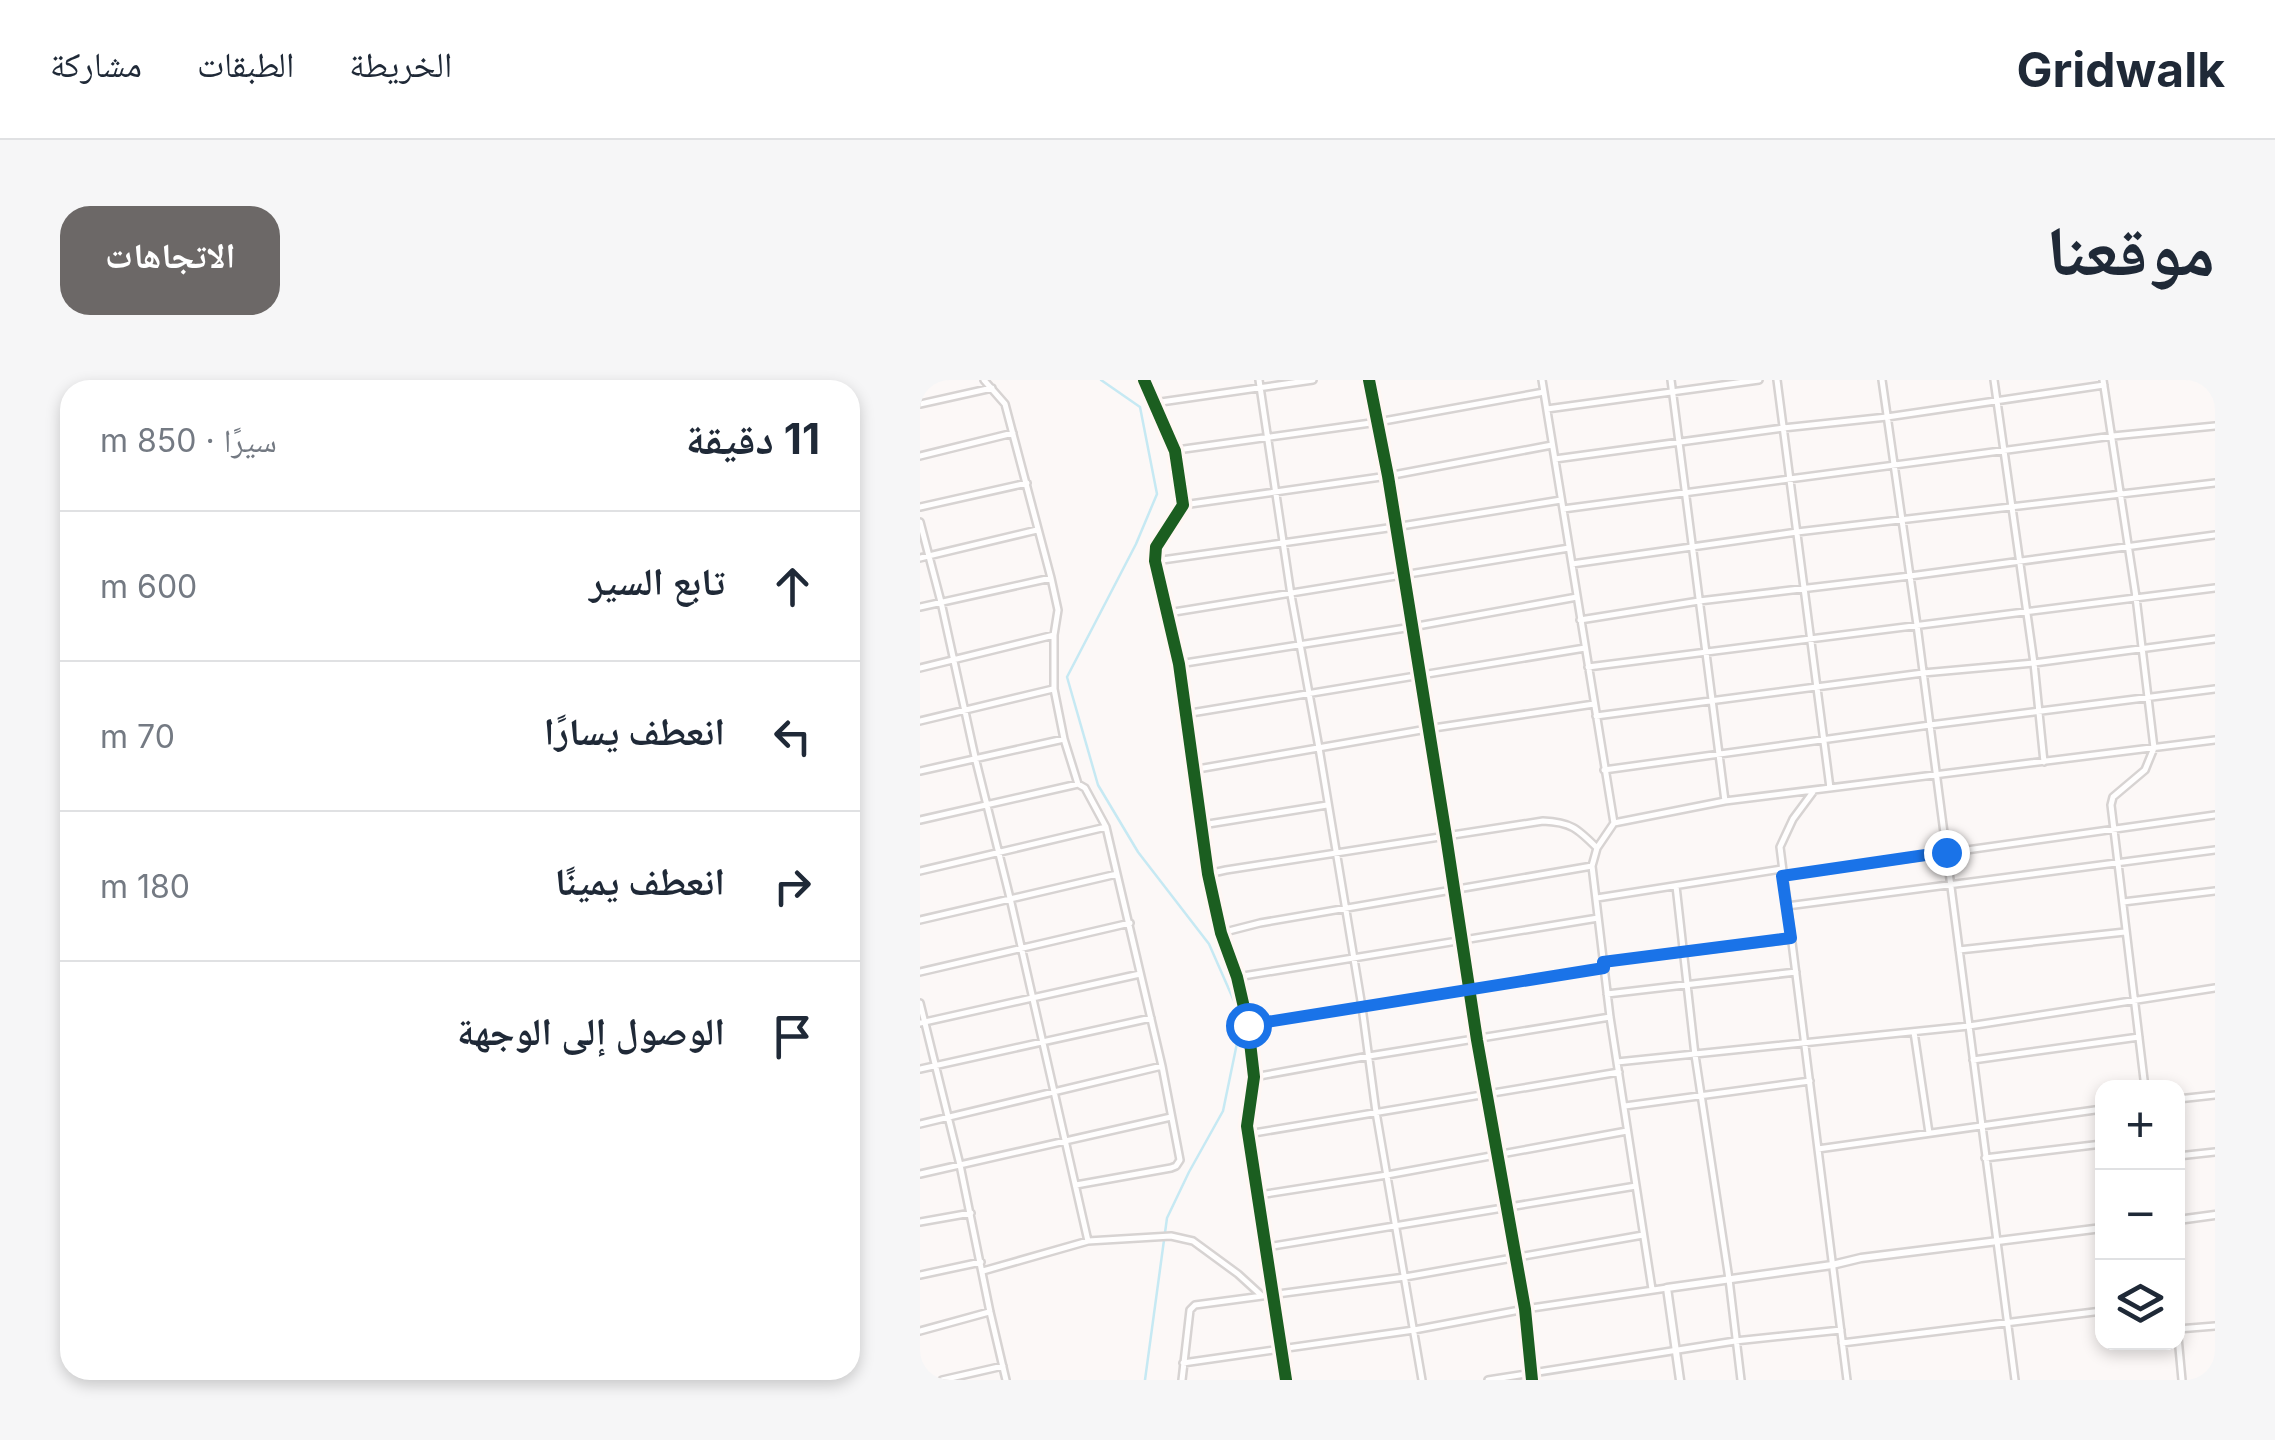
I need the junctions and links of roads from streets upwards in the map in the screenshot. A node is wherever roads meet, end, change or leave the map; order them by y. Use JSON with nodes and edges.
{"nodes":[{"id":1,"x":984,"y":380,"type":"edge"},
{"id":2,"x":1144,"y":380,"type":"edge"},
{"id":3,"x":1313,"y":380,"type":"edge"},
{"id":4,"x":1370,"y":380,"type":"edge"},
{"id":5,"x":1542,"y":380,"type":"edge"},
{"id":6,"x":1671,"y":380,"type":"edge"},
{"id":7,"x":1759,"y":380,"type":"edge"},
{"id":8,"x":1777,"y":380,"type":"edge"},
{"id":9,"x":1882,"y":380,"type":"edge"},
{"id":10,"x":1994,"y":380,"type":"edge"},
{"id":11,"x":2103,"y":382,"type":"edge"},
{"id":12,"x":1260,"y":384,"type":"edge"},
{"id":13,"x":992,"y":388,"type":"junction"},
{"id":14,"x":1544,"y":392,"type":"junction"},
{"id":15,"x":1672,"y":392,"type":"junction"},
{"id":16,"x":1997,"y":401,"type":"junction"},
{"id":17,"x":1154,"y":403,"type":"junction"},
{"id":18,"x":920,"y":404,"type":"edge"},
{"id":19,"x":1547,"y":409,"type":"junction"},
{"id":20,"x":1887,"y":417,"type":"junction"},
{"id":21,"x":1378,"y":422,"type":"junction"},
{"id":22,"x":2215,"y":426,"type":"edge"},
{"id":23,"x":1783,"y":428,"type":"junction"},
{"id":24,"x":1013,"y":433,"type":"junction"},
{"id":25,"x":2113,"y":436,"type":"junction"},
{"id":26,"x":1268,"y":439,"type":"junction"},
{"id":27,"x":1679,"y":442,"type":"junction"},
{"id":28,"x":1552,"y":445,"type":"junction"},
{"id":29,"x":1176,"y":450,"type":"junction"},
{"id":30,"x":2003,"y":450,"type":"junction"},
{"id":31,"x":920,"y":456,"type":"edge"},
{"id":32,"x":1555,"y":459,"type":"junction"},
{"id":33,"x":1894,"y":467,"type":"junction"},
{"id":34,"x":1388,"y":476,"type":"junction"},
{"id":35,"x":1790,"y":478,"type":"junction"},
{"id":36,"x":2215,"y":483,"type":"edge"},
{"id":37,"x":1026,"y":484,"type":"junction"},
{"id":38,"x":1276,"y":491,"type":"junction"},
{"id":39,"x":1685,"y":492,"type":"junction"},
{"id":40,"x":2121,"y":494,"type":"junction"},
{"id":41,"x":1561,"y":500,"type":"junction"},
{"id":42,"x":1183,"y":505,"type":"junction"},
{"id":43,"x":2011,"y":506,"type":"junction"},
{"id":44,"x":920,"y":507,"type":"edge"},
{"id":45,"x":1563,"y":509,"type":"junction"},
{"id":46,"x":1902,"y":521,"type":"junction"},
{"id":47,"x":920,"y":522,"type":"edge"},
{"id":48,"x":1395,"y":527,"type":"junction"},
{"id":49,"x":1038,"y":530,"type":"junction"},
{"id":50,"x":1796,"y":532,"type":"junction"},
{"id":51,"x":2215,"y":535,"type":"edge"},
{"id":52,"x":1284,"y":542,"type":"junction"},
{"id":53,"x":1692,"y":546,"type":"junction"},
{"id":54,"x":2128,"y":546,"type":"junction"},
{"id":55,"x":1568,"y":548,"type":"junction"},
{"id":56,"x":928,"y":556,"type":"junction"},
{"id":57,"x":920,"y":558,"type":"edge"},
{"id":58,"x":1155,"y":561,"type":"junction"},
{"id":59,"x":2018,"y":562,"type":"junction"},
{"id":60,"x":1572,"y":564,"type":"junction"},
{"id":61,"x":1403,"y":575,"type":"junction"},
{"id":62,"x":1910,"y":576,"type":"junction"},
{"id":63,"x":1051,"y":578,"type":"junction"},
{"id":64,"x":1804,"y":587,"type":"junction"},
{"id":65,"x":2215,"y":588,"type":"edge"},
{"id":66,"x":1291,"y":595,"type":"junction"},
{"id":67,"x":1577,"y":597,"type":"junction"},
{"id":68,"x":2136,"y":597,"type":"junction"},
{"id":69,"x":1699,"y":600,"type":"junction"},
{"id":70,"x":941,"y":602,"type":"junction"},
{"id":71,"x":920,"y":607,"type":"edge"},
{"id":72,"x":1168,"y":614,"type":"junction"},
{"id":73,"x":2026,"y":614,"type":"junction"},
{"id":74,"x":1580,"y":620,"type":"junction"},
{"id":75,"x":1917,"y":625,"type":"junction"},
{"id":76,"x":1412,"y":627,"type":"junction"},
{"id":77,"x":1054,"y":635,"type":"junction"},
{"id":78,"x":1810,"y":639,"type":"junction"},
{"id":79,"x":2215,"y":639,"type":"edge"},
{"id":80,"x":1301,"y":645,"type":"junction"},
{"id":81,"x":1585,"y":648,"type":"junction"},
{"id":82,"x":2142,"y":649,"type":"junction"},
{"id":83,"x":1706,"y":652,"type":"junction"},
{"id":84,"x":954,"y":660,"type":"junction"},
{"id":85,"x":2034,"y":663,"type":"junction"},
{"id":86,"x":1179,"y":664,"type":"junction"},
{"id":87,"x":1588,"y":667,"type":"junction"},
{"id":88,"x":920,"y":668,"type":"edge"},
{"id":89,"x":1923,"y":673,"type":"junction"},
{"id":90,"x":1419,"y":675,"type":"junction"},
{"id":91,"x":1817,"y":687,"type":"junction"},
{"id":92,"x":1054,"y":689,"type":"junction"},
{"id":93,"x":2215,"y":689,"type":"edge"},
{"id":94,"x":1310,"y":693,"type":"junction"},
{"id":95,"x":2148,"y":698,"type":"junction"},
{"id":96,"x":1712,"y":700,"type":"junction"},
{"id":97,"x":1594,"y":704,"type":"junction"},
{"id":98,"x":966,"y":710,"type":"junction"},
{"id":99,"x":2038,"y":712,"type":"junction"},
{"id":100,"x":1184,"y":714,"type":"junction"},
{"id":101,"x":1596,"y":716,"type":"junction"},
{"id":102,"x":920,"y":720,"type":"edge"},
{"id":103,"x":1930,"y":725,"type":"junction"},
{"id":104,"x":1428,"y":729,"type":"junction"},
{"id":105,"x":1064,"y":739,"type":"junction"},
{"id":106,"x":1824,"y":739,"type":"junction"},
{"id":107,"x":2215,"y":740,"type":"edge"},
{"id":108,"x":1319,"y":748,"type":"junction"},
{"id":109,"x":2154,"y":748,"type":"junction"},
{"id":110,"x":1719,"y":754,"type":"junction"},
{"id":111,"x":975,"y":757,"type":"junction"},
{"id":112,"x":2044,"y":762,"type":"junction"},
{"id":113,"x":1192,"y":770,"type":"junction"},
{"id":114,"x":1604,"y":770,"type":"junction"},
{"id":115,"x":920,"y":771,"type":"edge"},
{"id":116,"x":1937,"y":775,"type":"junction"},
{"id":117,"x":1078,"y":784,"type":"junction"},
{"id":118,"x":1830,"y":788,"type":"junction"},
{"id":119,"x":1815,"y":790,"type":"junction"},
{"id":120,"x":1725,"y":801,"type":"junction"},
{"id":121,"x":986,"y":804,"type":"junction"},
{"id":122,"x":1327,"y":805,"type":"junction"},
{"id":123,"x":2215,"y":814,"type":"edge"},
{"id":124,"x":920,"y":820,"type":"edge"},
{"id":125,"x":1614,"y":823,"type":"junction"},
{"id":126,"x":1200,"y":825,"type":"junction"},
{"id":127,"x":1106,"y":827,"type":"junction"},
{"id":128,"x":2114,"y":829,"type":"junction"},
{"id":129,"x":1446,"y":836,"type":"junction"},
{"id":130,"x":1598,"y":848,"type":"junction"},
{"id":131,"x":2215,"y":850,"type":"edge"},
{"id":132,"x":1946,"y":852,"type":"junction"},
{"id":133,"x":999,"y":854,"type":"junction"},
{"id":134,"x":1336,"y":854,"type":"junction"},
{"id":135,"x":2118,"y":863,"type":"junction"},
{"id":136,"x":1592,"y":866,"type":"junction"},
{"id":137,"x":920,"y":871,"type":"edge"},
{"id":138,"x":1782,"y":873,"type":"junction"},
{"id":139,"x":1118,"y":874,"type":"junction"},
{"id":140,"x":1208,"y":874,"type":"junction"},
{"id":141,"x":1951,"y":885,"type":"junction"},
{"id":142,"x":1676,"y":886,"type":"junction"},
{"id":143,"x":1455,"y":890,"type":"junction"},
{"id":144,"x":2215,"y":891,"type":"edge"},
{"id":145,"x":1010,"y":898,"type":"junction"},
{"id":146,"x":1596,"y":898,"type":"junction"},
{"id":147,"x":2122,"y":902,"type":"junction"},
{"id":148,"x":1786,"y":906,"type":"junction"},
{"id":149,"x":1344,"y":908,"type":"junction"},
{"id":150,"x":1598,"y":918,"type":"junction"},
{"id":151,"x":920,"y":920,"type":"edge"},
{"id":152,"x":1130,"y":923,"type":"junction"},
{"id":153,"x":2126,"y":932,"type":"junction"},
{"id":154,"x":1221,"y":933,"type":"junction"},
{"id":155,"x":1791,"y":938,"type":"junction"},
{"id":156,"x":1462,"y":939,"type":"junction"},
{"id":157,"x":1021,"y":948,"type":"junction"},
{"id":158,"x":1959,"y":950,"type":"junction"},
{"id":159,"x":1682,"y":952,"type":"junction"},
{"id":160,"x":1353,"y":958,"type":"junction"},
{"id":161,"x":1604,"y":965,"type":"junction"},
{"id":162,"x":920,"y":972,"type":"edge"},
{"id":163,"x":1796,"y":972,"type":"junction"},
{"id":164,"x":1140,"y":974,"type":"junction"},
{"id":165,"x":1237,"y":977,"type":"junction"},
{"id":166,"x":1686,"y":984,"type":"junction"},
{"id":167,"x":2215,"y":988,"type":"edge"},
{"id":168,"x":1469,"y":990,"type":"junction"},
{"id":169,"x":1607,"y":994,"type":"junction"},
{"id":170,"x":1032,"y":997,"type":"junction"},
{"id":171,"x":2134,"y":1001,"type":"junction"},
{"id":172,"x":920,"y":1004,"type":"edge"},
{"id":173,"x":1362,"y":1007,"type":"junction"},
{"id":174,"x":1610,"y":1017,"type":"junction"},
{"id":175,"x":1151,"y":1018,"type":"junction"},
{"id":176,"x":922,"y":1022,"type":"edge"},
{"id":177,"x":1248,"y":1025,"type":"junction"},
{"id":178,"x":1968,"y":1026,"type":"junction"},
{"id":179,"x":1914,"y":1032,"type":"junction"},
{"id":180,"x":2139,"y":1038,"type":"junction"},
{"id":181,"x":1477,"y":1040,"type":"junction"},
{"id":182,"x":1043,"y":1042,"type":"junction"},
{"id":183,"x":1806,"y":1044,"type":"junction"},
{"id":184,"x":1695,"y":1055,"type":"junction"},
{"id":185,"x":1368,"y":1056,"type":"junction"},
{"id":186,"x":1973,"y":1060,"type":"junction"},
{"id":187,"x":1617,"y":1062,"type":"junction"},
{"id":188,"x":935,"y":1066,"type":"junction"},
{"id":189,"x":1162,"y":1066,"type":"junction"},
{"id":190,"x":920,"y":1069,"type":"edge"},
{"id":191,"x":1619,"y":1072,"type":"junction"},
{"id":192,"x":1254,"y":1077,"type":"junction"},
{"id":193,"x":2144,"y":1080,"type":"edge"},
{"id":194,"x":1810,"y":1081,"type":"junction"},
{"id":195,"x":1054,"y":1092,"type":"junction"},
{"id":196,"x":1486,"y":1095,"type":"junction"},
{"id":197,"x":2215,"y":1095,"type":"edge"},
{"id":198,"x":1701,"y":1096,"type":"junction"},
{"id":199,"x":2185,"y":1099,"type":"edge"},
{"id":200,"x":1624,"y":1106,"type":"junction"},
{"id":201,"x":2095,"y":1110,"type":"edge"},
{"id":202,"x":1376,"y":1112,"type":"junction"},
{"id":203,"x":1172,"y":1117,"type":"junction"},
{"id":204,"x":947,"y":1118,"type":"junction"},
{"id":205,"x":920,"y":1124,"type":"edge"},
{"id":206,"x":1981,"y":1126,"type":"junction"},
{"id":207,"x":1628,"y":1130,"type":"junction"},
{"id":208,"x":1929,"y":1133,"type":"junction"},
{"id":209,"x":1248,"y":1134,"type":"junction"},
{"id":210,"x":1066,"y":1142,"type":"junction"},
{"id":211,"x":2095,"y":1145,"type":"edge"},
{"id":212,"x":1818,"y":1149,"type":"junction"},
{"id":213,"x":2215,"y":1152,"type":"edge"},
{"id":214,"x":1497,"y":1154,"type":"junction"},
{"id":215,"x":2185,"y":1155,"type":"edge"},
{"id":216,"x":1985,"y":1158,"type":"junction"},
{"id":217,"x":960,"y":1165,"type":"junction"},
{"id":218,"x":920,"y":1174,"type":"edge"},
{"id":219,"x":1387,"y":1175,"type":"junction"},
{"id":220,"x":1076,"y":1185,"type":"junction"},
{"id":221,"x":1636,"y":1186,"type":"junction"},
{"id":222,"x":1259,"y":1195,"type":"junction"},
{"id":223,"x":1506,"y":1207,"type":"junction"},
{"id":224,"x":971,"y":1212,"type":"junction"},
{"id":225,"x":2215,"y":1215,"type":"edge"},
{"id":226,"x":2185,"y":1219,"type":"edge"},
{"id":227,"x":920,"y":1222,"type":"edge"},
{"id":228,"x":1396,"y":1225,"type":"junction"},
{"id":229,"x":2095,"y":1229,"type":"edge"},
{"id":230,"x":1643,"y":1235,"type":"junction"},
{"id":231,"x":1996,"y":1241,"type":"junction"},
{"id":232,"x":1088,"y":1242,"type":"junction"},
{"id":233,"x":1267,"y":1247,"type":"junction"},
{"id":234,"x":1516,"y":1256,"type":"junction"},
{"id":235,"x":982,"y":1262,"type":"junction"},
{"id":236,"x":1832,"y":1265,"type":"junction"},
{"id":237,"x":983,"y":1271,"type":"junction"},
{"id":238,"x":920,"y":1275,"type":"edge"},
{"id":239,"x":1405,"y":1277,"type":"junction"},
{"id":240,"x":1729,"y":1279,"type":"junction"},
{"id":241,"x":1668,"y":1288,"type":"junction"},
{"id":242,"x":1652,"y":1290,"type":"junction"},
{"id":243,"x":1274,"y":1295,"type":"junction"},
{"id":244,"x":1263,"y":1296,"type":"junction"},
{"id":245,"x":1525,"y":1309,"type":"junction"},
{"id":246,"x":990,"y":1312,"type":"junction"},
{"id":247,"x":2095,"y":1312,"type":"edge"},
{"id":248,"x":2006,"y":1322,"type":"junction"},
{"id":249,"x":2215,"y":1326,"type":"edge"},
{"id":250,"x":2185,"y":1328,"type":"edge"},
{"id":251,"x":1414,"y":1330,"type":"junction"},
{"id":252,"x":1841,"y":1330,"type":"junction"},
{"id":253,"x":920,"y":1331,"type":"edge"},
{"id":254,"x":1736,"y":1341,"type":"junction"},
{"id":255,"x":1842,"y":1343,"type":"junction"},
{"id":256,"x":1282,"y":1348,"type":"junction"},
{"id":257,"x":1676,"y":1350,"type":"junction"},
{"id":258,"x":2179,"y":1350,"type":"edge"},
{"id":259,"x":1184,"y":1364,"type":"junction"},
{"id":260,"x":1003,"y":1366,"type":"junction"},
{"id":261,"x":1532,"y":1376,"type":"edge"},
{"id":262,"x":942,"y":1380,"type":"edge"},
{"id":263,"x":1006,"y":1380,"type":"edge"},
{"id":264,"x":1182,"y":1380,"type":"edge"},
{"id":265,"x":1286,"y":1380,"type":"edge"},
{"id":266,"x":1422,"y":1380,"type":"edge"},
{"id":267,"x":1488,"y":1380,"type":"edge"},
{"id":268,"x":1680,"y":1380,"type":"edge"},
{"id":269,"x":1742,"y":1380,"type":"edge"},
{"id":270,"x":1847,"y":1380,"type":"edge"},
{"id":271,"x":2014,"y":1380,"type":"edge"},
{"id":272,"x":2182,"y":1380,"type":"edge"}],
"edges":[{"from":1,"to":13,"type":"street"},
{"from":2,"to":17,"type":"street"},
{"from":3,"to":12,"type":"street"},
{"from":4,"to":21,"type":"street"},
{"from":5,"to":14,"type":"street"},
{"from":6,"to":15,"type":"street"},
{"from":7,"to":15,"type":"street"},
{"from":8,"to":23,"type":"street"},
{"from":9,"to":20,"type":"street"},
{"from":10,"to":16,"type":"street"},
{"from":11,"to":16,"type":"street"},
{"from":11,"to":25,"type":"street"},
{"from":12,"to":17,"type":"street"},
{"from":12,"to":26,"type":"street"},
{"from":13,"to":18,"type":"street"},
{"from":13,"to":24,"type":"street"},
{"from":14,"to":19,"type":"street"},
{"from":14,"to":21,"type":"street"},
{"from":15,"to":19,"type":"street"},
{"from":15,"to":27,"type":"street"},
{"from":16,"to":20,"type":"street"},
{"from":16,"to":30,"type":"street"},
{"from":17,"to":29,"type":"street"},
{"from":19,"to":28,"type":"street"},
{"from":20,"to":23,"type":"street"},
{"from":20,"to":33,"type":"street"},
{"from":21,"to":26,"type":"street"},
{"from":21,"to":34,"type":"street"},
{"from":22,"to":25,"type":"street"},
{"from":23,"to":27,"type":"street"},
{"from":23,"to":35,"type":"street"},
{"from":24,"to":31,"type":"street"},
{"from":24,"to":37,"type":"street"},
{"from":25,"to":30,"type":"street"},
{"from":25,"to":40,"type":"street"},
{"from":26,"to":29,"type":"street"},
{"from":26,"to":38,"type":"street"},
{"from":27,"to":32,"type":"street"},
{"from":27,"to":39,"type":"street"},
{"from":28,"to":32,"type":"street"},
{"from":28,"to":34,"type":"street"},
{"from":29,"to":42,"type":"street"},
{"from":30,"to":33,"type":"street"},
{"from":30,"to":43,"type":"street"},
{"from":32,"to":41,"type":"street"},
{"from":33,"to":35,"type":"street"},
{"from":33,"to":46,"type":"street"},
{"from":34,"to":38,"type":"street"},
{"from":34,"to":48,"type":"street"},
{"from":35,"to":39,"type":"street"},
{"from":35,"to":50,"type":"street"},
{"from":36,"to":40,"type":"street"},
{"from":37,"to":44,"type":"street"},
{"from":37,"to":49,"type":"street"},
{"from":38,"to":42,"type":"street"},
{"from":38,"to":52,"type":"street"},
{"from":39,"to":45,"type":"street"},
{"from":39,"to":53,"type":"street"},
{"from":40,"to":43,"type":"street"},
{"from":40,"to":54,"type":"street"},
{"from":41,"to":45,"type":"street"},
{"from":41,"to":48,"type":"street"},
{"from":42,"to":58,"type":"street"},
{"from":43,"to":46,"type":"street"},
{"from":43,"to":59,"type":"street"},
{"from":45,"to":55,"type":"street"},
{"from":46,"to":50,"type":"street"},
{"from":46,"to":62,"type":"street"},
{"from":47,"to":56,"type":"street"},
{"from":48,"to":52,"type":"street"},
{"from":48,"to":61,"type":"street"},
{"from":49,"to":56,"type":"street"},
{"from":49,"to":63,"type":"street"},
{"from":50,"to":53,"type":"street"},
{"from":50,"to":64,"type":"street"},
{"from":51,"to":54,"type":"street"},
{"from":52,"to":58,"type":"street"},
{"from":52,"to":66,"type":"street"},
{"from":53,"to":60,"type":"street"},
{"from":53,"to":69,"type":"street"},
{"from":54,"to":59,"type":"street"},
{"from":54,"to":68,"type":"street"},
{"from":55,"to":60,"type":"street"},
{"from":55,"to":61,"type":"street"},
{"from":56,"to":57,"type":"street"},
{"from":56,"to":70,"type":"street"},
{"from":58,"to":72,"type":"street"},
{"from":59,"to":62,"type":"street"},
{"from":59,"to":73,"type":"street"},
{"from":60,"to":67,"type":"street"},
{"from":61,"to":66,"type":"street"},
{"from":61,"to":76,"type":"street"},
{"from":62,"to":64,"type":"street"},
{"from":62,"to":75,"type":"street"},
{"from":63,"to":70,"type":"street"},
{"from":63,"to":77,"type":"street"},
{"from":64,"to":69,"type":"street"},
{"from":64,"to":78,"type":"street"},
{"from":65,"to":68,"type":"street"},
{"from":66,"to":72,"type":"street"},
{"from":66,"to":80,"type":"street"},
{"from":67,"to":74,"type":"street"},
{"from":67,"to":76,"type":"street"},
{"from":68,"to":73,"type":"street"},
{"from":68,"to":82,"type":"street"},
{"from":69,"to":74,"type":"street"},
{"from":69,"to":83,"type":"street"},
{"from":70,"to":71,"type":"street"},
{"from":70,"to":84,"type":"street"},
{"from":72,"to":86,"type":"street"},
{"from":73,"to":75,"type":"street"},
{"from":73,"to":85,"type":"street"},
{"from":74,"to":81,"type":"street"},
{"from":75,"to":78,"type":"street"},
{"from":75,"to":89,"type":"street"},
{"from":76,"to":80,"type":"street"},
{"from":76,"to":90,"type":"street"},
{"from":77,"to":84,"type":"street"},
{"from":77,"to":92,"type":"street"},
{"from":78,"to":83,"type":"street"},
{"from":78,"to":91,"type":"street"},
{"from":79,"to":82,"type":"street"},
{"from":80,"to":86,"type":"street"},
{"from":80,"to":94,"type":"street"},
{"from":81,"to":87,"type":"street"},
{"from":81,"to":90,"type":"street"},
{"from":82,"to":85,"type":"street"},
{"from":82,"to":95,"type":"street"},
{"from":83,"to":87,"type":"street"},
{"from":83,"to":96,"type":"street"},
{"from":84,"to":88,"type":"street"},
{"from":84,"to":98,"type":"street"},
{"from":85,"to":89,"type":"street"},
{"from":85,"to":99,"type":"street"},
{"from":86,"to":100,"type":"street"},
{"from":87,"to":97,"type":"street"},
{"from":89,"to":91,"type":"street"},
{"from":89,"to":103,"type":"street"},
{"from":90,"to":94,"type":"street"},
{"from":90,"to":104,"type":"street"},
{"from":91,"to":96,"type":"street"},
{"from":91,"to":106,"type":"street"},
{"from":92,"to":98,"type":"street"},
{"from":92,"to":105,"type":"street"},
{"from":93,"to":95,"type":"street"},
{"from":94,"to":100,"type":"street"},
{"from":94,"to":108,"type":"street"},
{"from":95,"to":99,"type":"street"},
{"from":95,"to":109,"type":"street"},
{"from":96,"to":101,"type":"street"},
{"from":96,"to":110,"type":"street"},
{"from":97,"to":101,"type":"street"},
{"from":97,"to":104,"type":"street"},
{"from":98,"to":102,"type":"street"},
{"from":98,"to":111,"type":"street"},
{"from":99,"to":103,"type":"street"},
{"from":99,"to":112,"type":"street"},
{"from":100,"to":113,"type":"street"},
{"from":101,"to":114,"type":"street"},
{"from":103,"to":106,"type":"street"},
{"from":103,"to":116,"type":"street"},
{"from":104,"to":108,"type":"street"},
{"from":104,"to":129,"type":"street"},
{"from":105,"to":111,"type":"street"},
{"from":105,"to":117,"type":"street"},
{"from":106,"to":110,"type":"street"},
{"from":106,"to":118,"type":"street"},
{"from":107,"to":109,"type":"street"},
{"from":108,"to":113,"type":"street"},
{"from":108,"to":122,"type":"street"},
{"from":109,"to":112,"type":"street"},
{"from":109,"to":128,"type":"street"},
{"from":110,"to":114,"type":"street"},
{"from":110,"to":120,"type":"street"},
{"from":111,"to":115,"type":"street"},
{"from":111,"to":121,"type":"street"},
{"from":112,"to":116,"type":"street"},
{"from":113,"to":126,"type":"street"},
{"from":114,"to":125,"type":"street"},
{"from":116,"to":118,"type":"street"},
{"from":116,"to":132,"type":"street"},
{"from":117,"to":121,"type":"street"},
{"from":117,"to":127,"type":"street"},
{"from":118,"to":119,"type":"street"},
{"from":119,"to":120,"type":"street"},
{"from":119,"to":138,"type":"street"},
{"from":120,"to":125,"type":"street"},
{"from":121,"to":124,"type":"street"},
{"from":121,"to":133,"type":"street"},
{"from":122,"to":126,"type":"street"},
{"from":122,"to":134,"type":"street"},
{"from":123,"to":128,"type":"street"},
{"from":125,"to":130,"type":"street"},
{"from":126,"to":140,"type":"street"},
{"from":127,"to":133,"type":"street"},
{"from":127,"to":139,"type":"street"},
{"from":128,"to":132,"type":"street"},
{"from":128,"to":135,"type":"street"},
{"from":129,"to":130,"type":"street"},
{"from":129,"to":134,"type":"street"},
{"from":129,"to":143,"type":"street"},
{"from":130,"to":136,"type":"street"},
{"from":131,"to":135,"type":"street"},
{"from":132,"to":138,"type":"street"},
{"from":132,"to":141,"type":"street"},
{"from":133,"to":137,"type":"street"},
{"from":133,"to":145,"type":"street"},
{"from":134,"to":140,"type":"street"},
{"from":134,"to":149,"type":"street"},
{"from":135,"to":141,"type":"street"},
{"from":135,"to":147,"type":"street"},
{"from":136,"to":143,"type":"street"},
{"from":136,"to":146,"type":"street"},
{"from":138,"to":142,"type":"street"},
{"from":138,"to":148,"type":"street"},
{"from":139,"to":145,"type":"street"},
{"from":139,"to":152,"type":"street"},
{"from":140,"to":154,"type":"street"},
{"from":141,"to":148,"type":"street"},
{"from":141,"to":158,"type":"street"},
{"from":142,"to":146,"type":"street"},
{"from":142,"to":159,"type":"street"},
{"from":143,"to":149,"type":"street"},
{"from":143,"to":156,"type":"street"},
{"from":144,"to":147,"type":"street"},
{"from":145,"to":151,"type":"street"},
{"from":145,"to":157,"type":"street"},
{"from":146,"to":150,"type":"street"},
{"from":147,"to":153,"type":"street"},
{"from":148,"to":155,"type":"street"},
{"from":149,"to":154,"type":"street"},
{"from":149,"to":160,"type":"street"},
{"from":150,"to":156,"type":"street"},
{"from":150,"to":161,"type":"street"},
{"from":152,"to":157,"type":"street"},
{"from":152,"to":164,"type":"street"},
{"from":153,"to":158,"type":"street"},
{"from":153,"to":171,"type":"street"},
{"from":154,"to":165,"type":"street"},
{"from":155,"to":159,"type":"street"},
{"from":155,"to":163,"type":"street"},
{"from":156,"to":160,"type":"street"},
{"from":156,"to":168,"type":"street"},
{"from":157,"to":162,"type":"street"},
{"from":157,"to":170,"type":"street"},
{"from":158,"to":178,"type":"street"},
{"from":159,"to":161,"type":"street"},
{"from":159,"to":166,"type":"street"},
{"from":160,"to":165,"type":"street"},
{"from":160,"to":173,"type":"street"},
{"from":161,"to":168,"type":"street"},
{"from":161,"to":169,"type":"street"},
{"from":163,"to":166,"type":"street"},
{"from":163,"to":183,"type":"street"},
{"from":164,"to":170,"type":"street"},
{"from":164,"to":175,"type":"street"},
{"from":165,"to":177,"type":"street"},
{"from":166,"to":169,"type":"street"},
{"from":166,"to":184,"type":"street"},
{"from":167,"to":171,"type":"street"},
{"from":168,"to":173,"type":"street"},
{"from":168,"to":181,"type":"street"},
{"from":169,"to":174,"type":"street"},
{"from":170,"to":176,"type":"street"},
{"from":170,"to":182,"type":"street"},
{"from":171,"to":178,"type":"street"},
{"from":171,"to":180,"type":"street"},
{"from":172,"to":176,"type":"street"},
{"from":173,"to":177,"type":"street"},
{"from":173,"to":185,"type":"street"},
{"from":174,"to":181,"type":"street"},
{"from":174,"to":187,"type":"street"},
{"from":175,"to":182,"type":"street"},
{"from":175,"to":189,"type":"street"},
{"from":176,"to":188,"type":"street"},
{"from":177,"to":192,"type":"street"},
{"from":178,"to":179,"type":"street"},
{"from":178,"to":186,"type":"street"},
{"from":179,"to":183,"type":"street"},
{"from":179,"to":208,"type":"street"},
{"from":180,"to":186,"type":"street"},
{"from":180,"to":193,"type":"street"},
{"from":181,"to":185,"type":"street"},
{"from":181,"to":196,"type":"street"},
{"from":182,"to":188,"type":"street"},
{"from":182,"to":195,"type":"street"},
{"from":183,"to":184,"type":"street"},
{"from":183,"to":194,"type":"street"},
{"from":184,"to":187,"type":"street"},
{"from":184,"to":198,"type":"street"},
{"from":185,"to":192,"type":"street"},
{"from":185,"to":202,"type":"street"},
{"from":186,"to":206,"type":"street"},
{"from":187,"to":191,"type":"street"},
{"from":188,"to":190,"type":"street"},
{"from":188,"to":204,"type":"street"},
{"from":189,"to":195,"type":"street"},
{"from":189,"to":203,"type":"street"},
{"from":191,"to":196,"type":"street"},
{"from":191,"to":200,"type":"street"},
{"from":192,"to":209,"type":"street"},
{"from":194,"to":198,"type":"street"},
{"from":194,"to":212,"type":"street"},
{"from":195,"to":204,"type":"street"},
{"from":195,"to":210,"type":"street"},
{"from":196,"to":202,"type":"street"},
{"from":196,"to":214,"type":"street"},
{"from":197,"to":199,"type":"street"},
{"from":198,"to":200,"type":"street"},
{"from":198,"to":240,"type":"street"},
{"from":200,"to":207,"type":"street"},
{"from":201,"to":206,"type":"street"},
{"from":202,"to":209,"type":"street"},
{"from":202,"to":219,"type":"street"},
{"from":203,"to":210,"type":"street"},
{"from":203,"to":220,"type":"street"},
{"from":204,"to":205,"type":"street"},
{"from":204,"to":217,"type":"street"},
{"from":206,"to":208,"type":"street"},
{"from":206,"to":216,"type":"street"},
{"from":207,"to":214,"type":"street"},
{"from":207,"to":221,"type":"street"},
{"from":208,"to":212,"type":"street"},
{"from":209,"to":222,"type":"street"},
{"from":210,"to":217,"type":"street"},
{"from":210,"to":220,"type":"street"},
{"from":211,"to":216,"type":"street"},
{"from":212,"to":236,"type":"street"},
{"from":213,"to":215,"type":"street"},
{"from":214,"to":219,"type":"street"},
{"from":214,"to":223,"type":"street"},
{"from":216,"to":231,"type":"street"},
{"from":217,"to":218,"type":"street"},
{"from":217,"to":224,"type":"street"},
{"from":219,"to":222,"type":"street"},
{"from":219,"to":228,"type":"street"},
{"from":220,"to":232,"type":"street"},
{"from":221,"to":223,"type":"street"},
{"from":221,"to":230,"type":"street"},
{"from":222,"to":233,"type":"street"},
{"from":223,"to":228,"type":"street"},
{"from":223,"to":234,"type":"street"},
{"from":224,"to":227,"type":"street"},
{"from":224,"to":235,"type":"street"},
{"from":225,"to":226,"type":"street"},
{"from":228,"to":233,"type":"street"},
{"from":228,"to":239,"type":"street"},
{"from":229,"to":231,"type":"street"},
{"from":230,"to":234,"type":"street"},
{"from":230,"to":242,"type":"street"},
{"from":231,"to":236,"type":"street"},
{"from":231,"to":248,"type":"street"},
{"from":232,"to":237,"type":"street"},
{"from":232,"to":244,"type":"street"},
{"from":233,"to":243,"type":"street"},
{"from":234,"to":239,"type":"street"},
{"from":234,"to":245,"type":"street"},
{"from":235,"to":237,"type":"street"},
{"from":235,"to":238,"type":"street"},
{"from":236,"to":240,"type":"street"},
{"from":236,"to":252,"type":"street"},
{"from":237,"to":246,"type":"street"},
{"from":239,"to":243,"type":"street"},
{"from":239,"to":251,"type":"street"},
{"from":240,"to":241,"type":"street"},
{"from":240,"to":254,"type":"street"},
{"from":241,"to":242,"type":"street"},
{"from":241,"to":257,"type":"street"},
{"from":242,"to":245,"type":"street"},
{"from":243,"to":244,"type":"street"},
{"from":243,"to":256,"type":"street"},
{"from":244,"to":259,"type":"street"},
{"from":245,"to":251,"type":"street"},
{"from":245,"to":261,"type":"street"},
{"from":246,"to":253,"type":"street"},
{"from":246,"to":260,"type":"street"},
{"from":247,"to":248,"type":"street"},
{"from":248,"to":255,"type":"street"},
{"from":248,"to":271,"type":"street"},
{"from":249,"to":250,"type":"street"},
{"from":251,"to":256,"type":"street"},
{"from":251,"to":266,"type":"street"},
{"from":252,"to":254,"type":"street"},
{"from":252,"to":255,"type":"street"},
{"from":254,"to":257,"type":"street"},
{"from":254,"to":269,"type":"street"},
{"from":255,"to":270,"type":"street"},
{"from":256,"to":259,"type":"street"},
{"from":256,"to":265,"type":"street"},
{"from":257,"to":261,"type":"street"},
{"from":257,"to":268,"type":"street"},
{"from":258,"to":272,"type":"street"},
{"from":259,"to":264,"type":"street"},
{"from":260,"to":262,"type":"street"},
{"from":260,"to":263,"type":"street"},
{"from":261,"to":267,"type":"street"}]}
